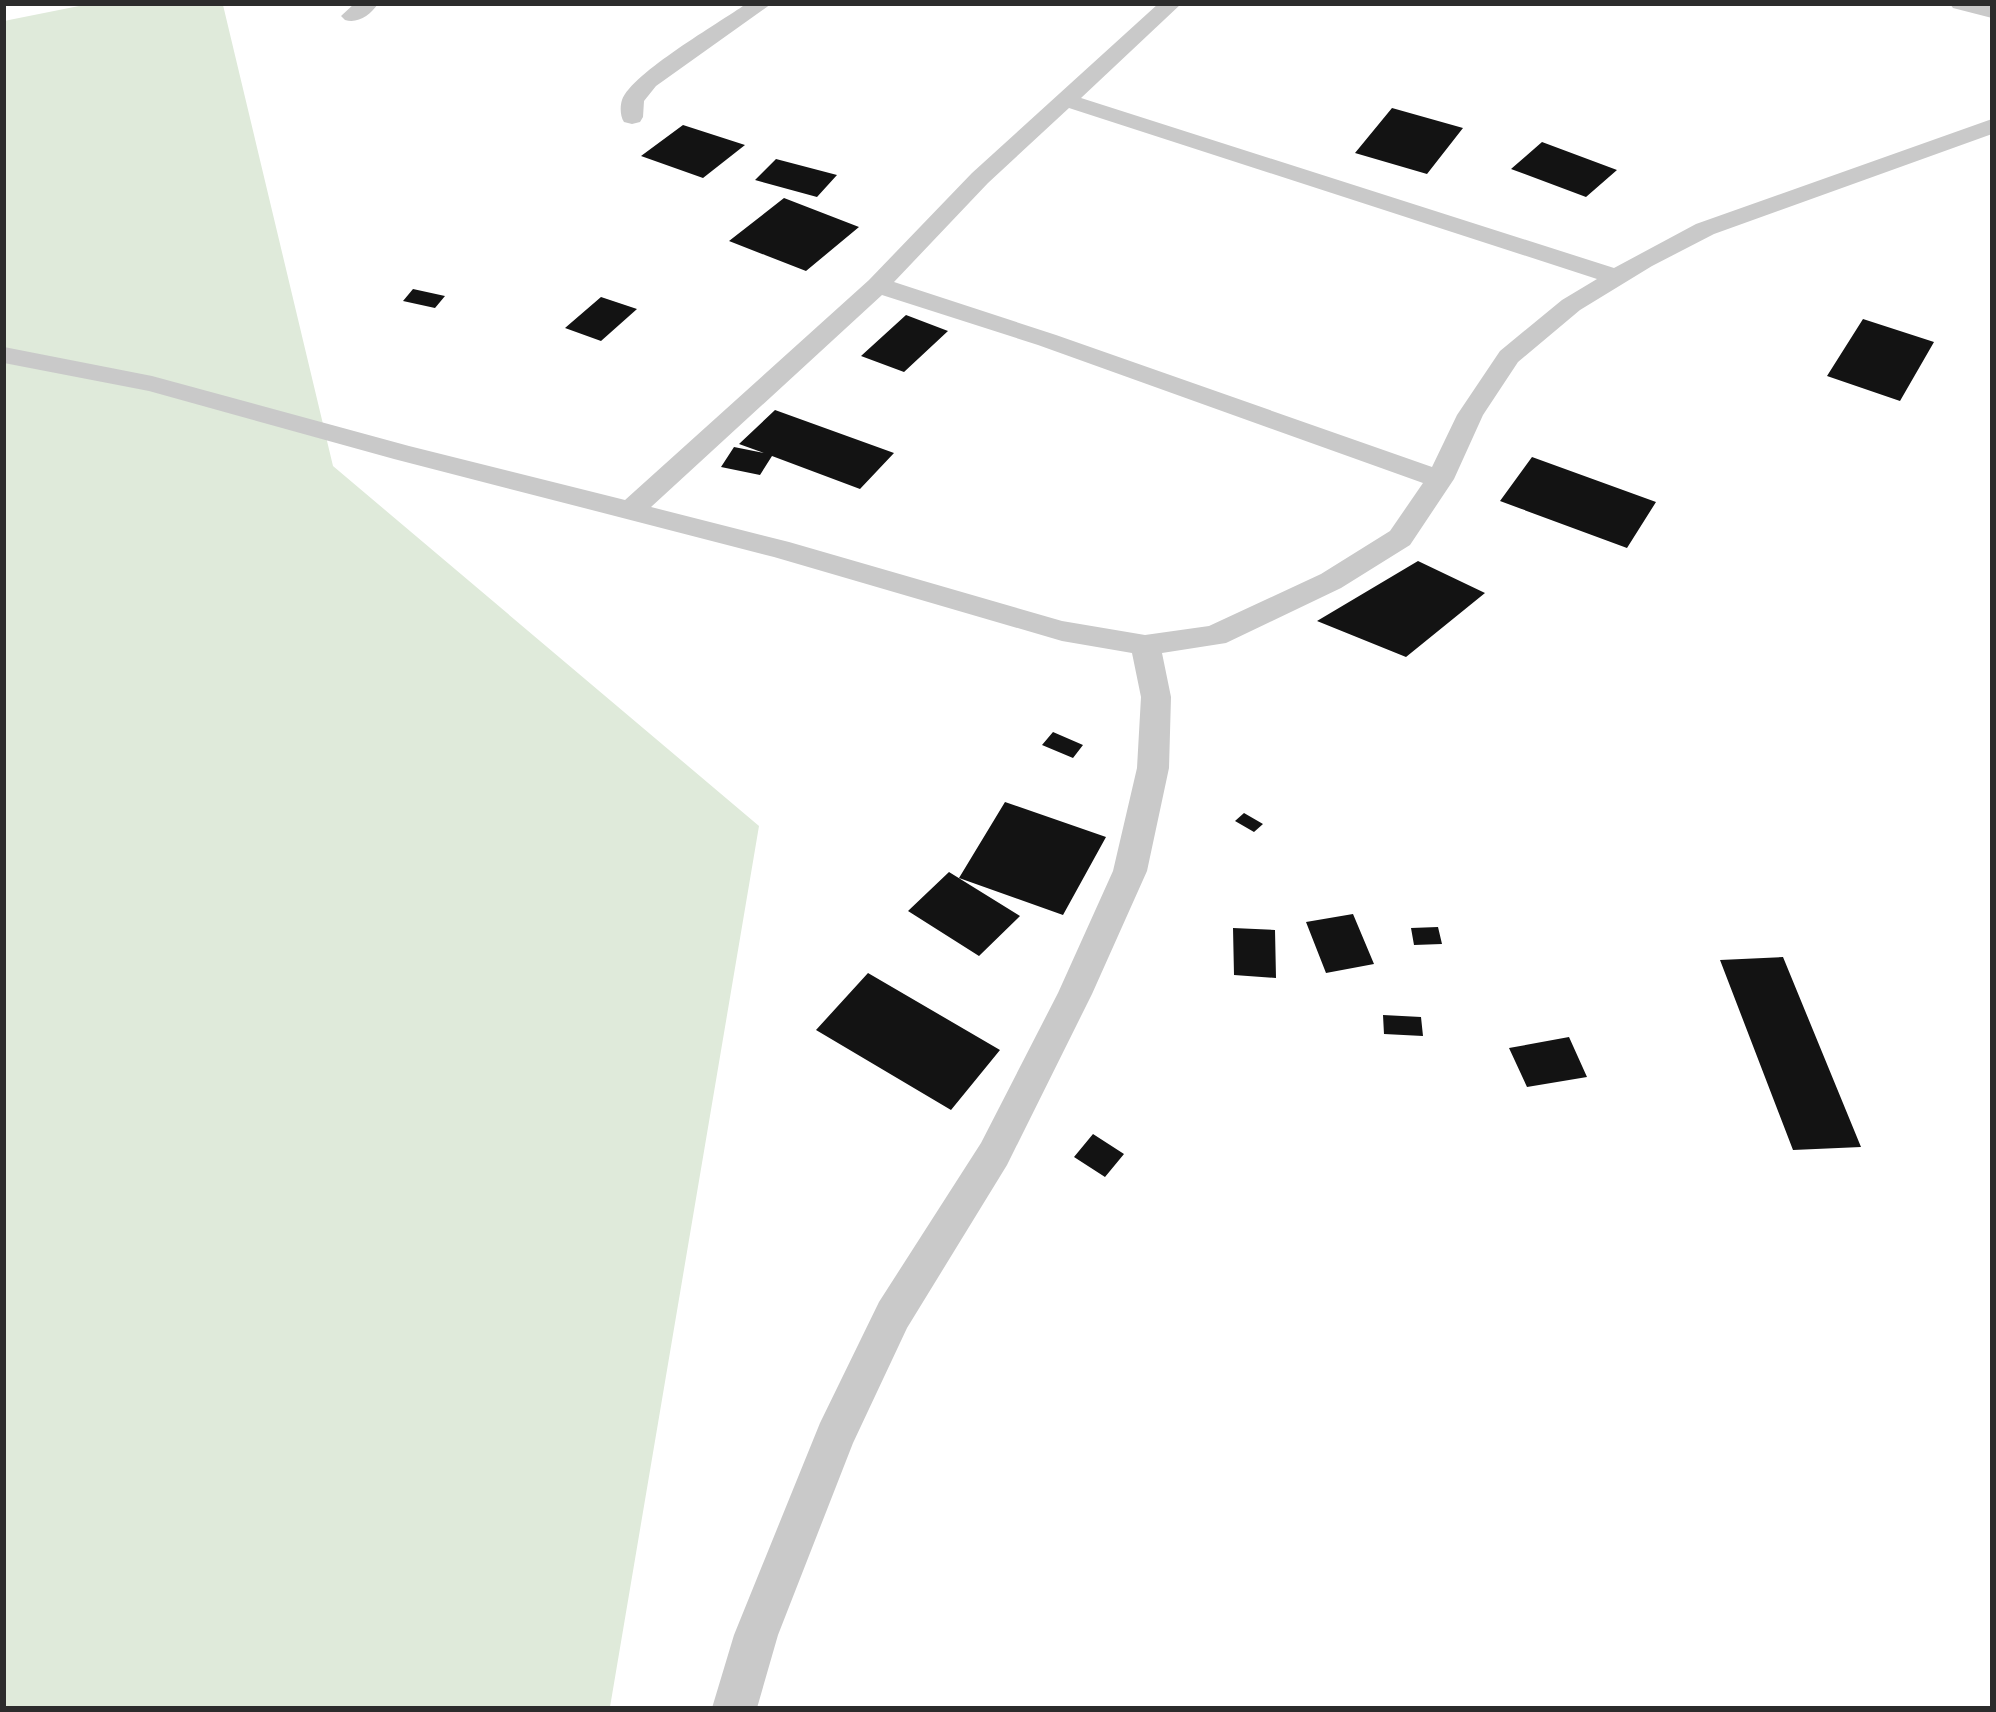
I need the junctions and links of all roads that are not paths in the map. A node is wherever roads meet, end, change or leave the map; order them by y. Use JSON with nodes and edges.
{"nodes":[{"id":1,"x":761,"y":4,"type":"edge"},
{"id":2,"x":1171,"y":4,"type":"edge"},
{"id":3,"x":1960,"y":4,"type":"edge"},
{"id":4,"x":1992,"y":12,"type":"edge"},
{"id":5,"x":1066,"y":100,"type":"junction"},
{"id":6,"x":632,"y":117,"type":"dead end"},
{"id":7,"x":1992,"y":126,"type":"edge"},
{"id":8,"x":1617,"y":277,"type":"junction"},
{"id":9,"x":878,"y":285,"type":"junction"},
{"id":10,"x":4,"y":355,"type":"edge"},
{"id":11,"x":1440,"y":479,"type":"junction"},
{"id":12,"x":630,"y":511,"type":"junction"},
{"id":13,"x":1145,"y":645,"type":"junction"},
{"id":14,"x":734,"y":1707,"type":"edge"}],
"edges":[{"from":1,"to":6,"type":"street"},
{"from":2,"to":5,"type":"street"},
{"from":3,"to":4,"type":"street"},
{"from":5,"to":8,"type":"street"},
{"from":5,"to":9,"type":"street"},
{"from":7,"to":8,"type":"street"},
{"from":8,"to":11,"type":"street"},
{"from":9,"to":11,"type":"street"},
{"from":9,"to":12,"type":"street"},
{"from":10,"to":12,"type":"street"},
{"from":11,"to":13,"type":"street"},
{"from":12,"to":13,"type":"street"},
{"from":13,"to":14,"type":"street"}]}
